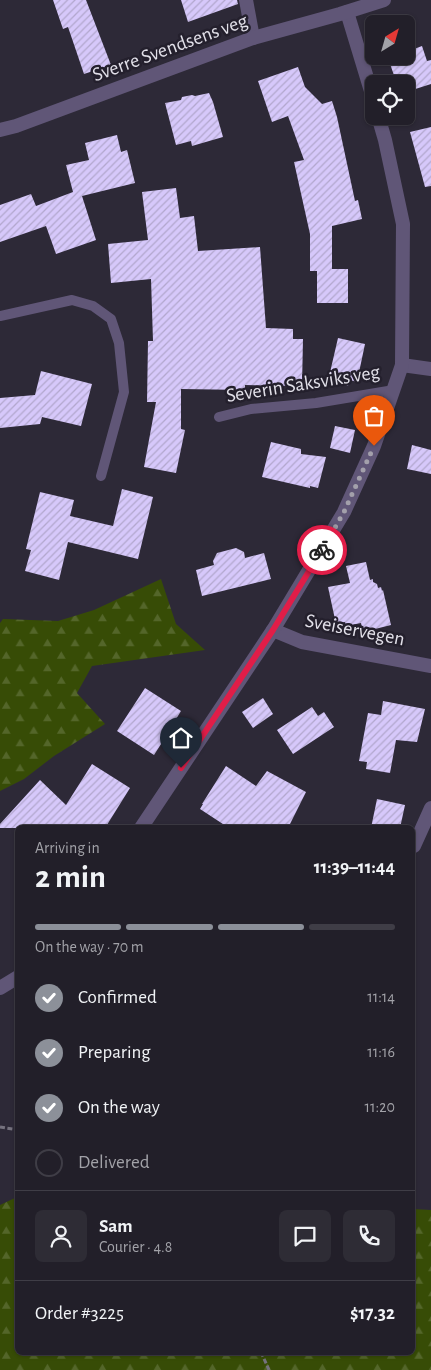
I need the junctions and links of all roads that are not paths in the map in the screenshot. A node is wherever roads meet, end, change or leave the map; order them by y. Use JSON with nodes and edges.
{"nodes":[{"id":1,"x":246,"y":0,"type":"edge"},
{"id":2,"x":384,"y":0,"type":"edge"},
{"id":3,"x":347,"y":12,"type":"junction"},
{"id":4,"x":253,"y":38,"type":"junction"},
{"id":5,"x":366,"y":75,"type":"edge"},
{"id":6,"x":381,"y":125,"type":"edge"},
{"id":7,"x":0,"y":130,"type":"edge"},
{"id":8,"x":0,"y":316,"type":"edge"},
{"id":9,"x":402,"y":365,"type":"junction"},
{"id":10,"x":431,"y":369,"type":"edge"},
{"id":11,"x":394,"y":390,"type":"junction"},
{"id":12,"x":219,"y":417,"type":"dead end"},
{"id":13,"x":101,"y":476,"type":"dead end"},
{"id":14,"x":273,"y":630,"type":"junction"},
{"id":15,"x":431,"y":666,"type":"edge"},
{"id":16,"x":431,"y":808,"type":"edge"},
{"id":17,"x":143,"y":825,"type":"edge"},
{"id":18,"x":415,"y":844,"type":"edge"},
{"id":19,"x":15,"y":979,"type":"edge"},
{"id":20,"x":0,"y":988,"type":"edge"}],
"edges":[{"from":1,"to":4,"type":"street"},
{"from":2,"to":3,"type":"street","name":"Sverre Svendsens veg"},
{"from":3,"to":4,"type":"street","name":"Sverre Svendsens veg"},
{"from":3,"to":5,"type":"street"},
{"from":4,"to":7,"type":"street","name":"Sverre Svendsens veg"},
{"from":6,"to":9,"type":"street","name":"Severin Saksviks veg"},
{"from":8,"to":13,"type":"lane"},
{"from":9,"to":10,"type":"street"},
{"from":9,"to":11,"type":"street","name":"Severin Saksviks veg"},
{"from":11,"to":12,"type":"lane","name":"Severin Saksviks veg"},
{"from":11,"to":14,"type":"street","name":"Severin Saksviks veg"},
{"from":14,"to":15,"type":"street","name":"Sveiservegen"},
{"from":14,"to":17,"type":"street","name":"Severin Saksviks veg"},
{"from":16,"to":18,"type":"street"},
{"from":19,"to":20,"type":"street"}]}
